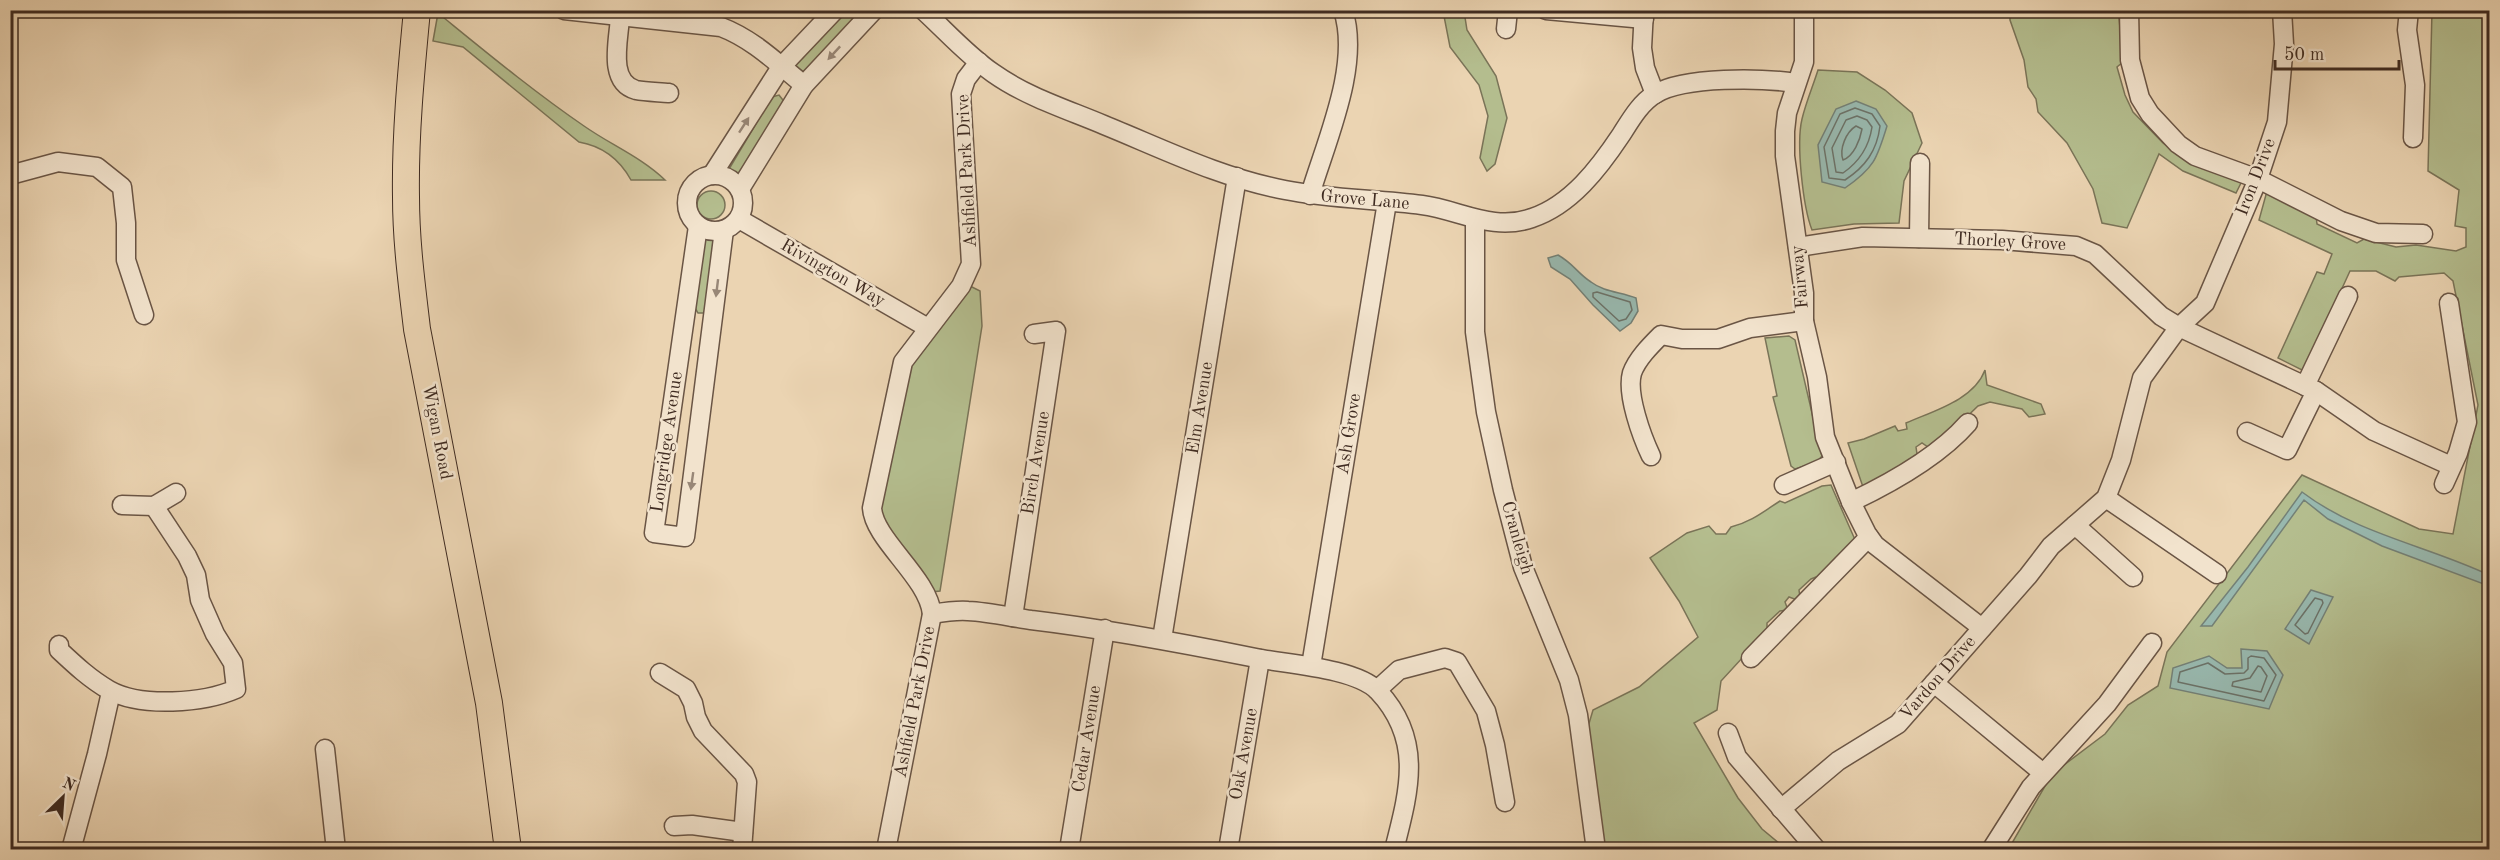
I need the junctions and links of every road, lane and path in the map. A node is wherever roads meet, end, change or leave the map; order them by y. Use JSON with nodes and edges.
{"nodes":[{"id":1,"x":417,"y":10,"type":"edge"},
{"id":2,"x":564,"y":10,"type":"edge"},
{"id":3,"x":835,"y":10,"type":"edge"},
{"id":4,"x":874,"y":10,"type":"edge"},
{"id":5,"x":923,"y":10,"type":"edge"},
{"id":6,"x":1343,"y":10,"type":"edge"},
{"id":7,"x":1546,"y":10,"type":"edge"},
{"id":8,"x":1804,"y":10,"type":"edge"},
{"id":9,"x":2129,"y":10,"type":"edge"},
{"id":10,"x":2282,"y":10,"type":"edge"},
{"id":11,"x":2409,"y":10,"type":"edge"},
{"id":12,"x":650,"y":15,"type":"edge"},
{"id":13,"x":1644,"y":15,"type":"edge"},
{"id":14,"x":620,"y":16,"type":"junction"},
{"id":15,"x":979,"y":62,"type":"junction"},
{"id":16,"x":781,"y":67,"type":"junction"},
{"id":17,"x":1796,"y":83,"type":"junction"},
{"id":18,"x":804,"y":85,"type":"junction"},
{"id":19,"x":669,"y":93,"type":"dead end"},
{"id":20,"x":1655,"y":94,"type":"junction"},
{"id":21,"x":2413,"y":138,"type":"dead end"},
{"id":22,"x":1920,"y":163,"type":"dead end"},
{"id":23,"x":10,"y":175,"type":"edge"},
{"id":24,"x":712,"y":175,"type":"junction"},
{"id":25,"x":1237,"y":177,"type":"junction"},
{"id":26,"x":2258,"y":179,"type":"junction"},
{"id":27,"x":740,"y":189,"type":"junction"},
{"id":28,"x":1310,"y":195,"type":"junction"},
{"id":29,"x":1387,"y":202,"type":"junction"},
{"id":30,"x":739,"y":219,"type":"junction"},
{"id":31,"x":1475,"y":220,"type":"junction"},
{"id":32,"x":698,"y":226,"type":"junction"},
{"id":33,"x":724,"y":230,"type":"junction"},
{"id":34,"x":2423,"y":234,"type":"dead end"},
{"id":35,"x":1919,"y":238,"type":"junction"},
{"id":36,"x":1798,"y":247,"type":"junction"},
{"id":37,"x":2348,"y":297,"type":"dead end"},
{"id":38,"x":2449,"y":303,"type":"dead end"},
{"id":39,"x":144,"y":315,"type":"dead end"},
{"id":40,"x":1804,"y":321,"type":"junction"},
{"id":41,"x":2179,"y":327,"type":"junction"},
{"id":42,"x":928,"y":328,"type":"junction"},
{"id":43,"x":683,"y":331,"type":"junction"},
{"id":44,"x":1034,"y":334,"type":"dead end"},
{"id":45,"x":712,"y":335,"type":"junction"},
{"id":46,"x":2311,"y":389,"type":"junction"},
{"id":47,"x":1968,"y":423,"type":"dead end"},
{"id":48,"x":2247,"y":432,"type":"dead end"},
{"id":49,"x":668,"y":433,"type":"junction"},
{"id":50,"x":698,"y":438,"type":"junction"},
{"id":51,"x":1651,"y":456,"type":"dead end"},
{"id":52,"x":1836,"y":462,"type":"junction"},
{"id":53,"x":2451,"y":466,"type":"junction"},
{"id":54,"x":2444,"y":484,"type":"dead end"},
{"id":55,"x":1784,"y":485,"type":"dead end"},
{"id":56,"x":176,"y":493,"type":"dead end"},
{"id":57,"x":2106,"y":498,"type":"junction"},
{"id":58,"x":1851,"y":502,"type":"junction"},
{"id":59,"x":122,"y":505,"type":"dead end"},
{"id":60,"x":154,"y":506,"type":"junction"},
{"id":61,"x":2075,"y":525,"type":"junction"},
{"id":62,"x":1869,"y":537,"type":"junction"},
{"id":63,"x":2217,"y":573,"type":"dead end"},
{"id":64,"x":2133,"y":577,"type":"dead end"},
{"id":65,"x":932,"y":614,"type":"junction"},
{"id":66,"x":1013,"y":617,"type":"junction"},
{"id":67,"x":1982,"y":628,"type":"junction"},
{"id":68,"x":1105,"y":629,"type":"junction"},
{"id":69,"x":1162,"y":639,"type":"junction"},
{"id":70,"x":2152,"y":643,"type":"dead end"},
{"id":71,"x":59,"y":645,"type":"dead end"},
{"id":72,"x":1751,"y":658,"type":"dead end"},
{"id":73,"x":1260,"y":659,"type":"junction"},
{"id":74,"x":1311,"y":666,"type":"junction"},
{"id":75,"x":660,"y":673,"type":"dead end"},
{"id":76,"x":1934,"y":683,"type":"junction"},
{"id":77,"x":1377,"y":690,"type":"junction"},
{"id":78,"x":111,"y":692,"type":"junction"},
{"id":79,"x":1728,"y":733,"type":"dead end"},
{"id":80,"x":325,"y":749,"type":"dead end"},
{"id":81,"x":2043,"y":773,"type":"junction"},
{"id":82,"x":1505,"y":802,"type":"dead end"},
{"id":83,"x":1781,"y":809,"type":"junction"},
{"id":84,"x":674,"y":826,"type":"dead end"},
{"id":85,"x":743,"y":841,"type":"edge"},
{"id":86,"x":71,"y":849,"type":"edge"},
{"id":87,"x":336,"y":849,"type":"edge"},
{"id":88,"x":508,"y":849,"type":"edge"},
{"id":89,"x":886,"y":849,"type":"edge"},
{"id":90,"x":1068,"y":849,"type":"edge"},
{"id":91,"x":1228,"y":849,"type":"edge"},
{"id":92,"x":1394,"y":849,"type":"edge"},
{"id":93,"x":1596,"y":849,"type":"edge"},
{"id":94,"x":1817,"y":849,"type":"edge"},
{"id":95,"x":1991,"y":849,"type":"edge"}],
"edges":[{"from":1,"to":88,"type":"highway","name":"Wigan Road"},
{"from":2,"to":14,"type":"street"},
{"from":3,"to":16,"type":"street"},
{"from":4,"to":18,"type":"street","one_way":true},
{"from":5,"to":15,"type":"street","name":"Grove Lane"},
{"from":6,"to":28,"type":"street"},
{"from":7,"to":13,"type":"street"},
{"from":8,"to":17,"type":"street","name":"Fairway"},
{"from":9,"to":26,"type":"street"},
{"from":10,"to":26,"type":"street","name":"Iron Drive"},
{"from":11,"to":21,"type":"street"},
{"from":12,"to":14,"type":"street"},
{"from":12,"to":16,"type":"street"},
{"from":13,"to":20,"type":"street"},
{"from":14,"to":19,"type":"street"},
{"from":15,"to":25,"type":"street","name":"Grove Lane"},
{"from":15,"to":42,"type":"street","name":"Ashfield Park Drive"},
{"from":16,"to":18,"type":"street"},
{"from":24,"to":16,"type":"street","one_way":true},
{"from":17,"to":20,"type":"street","name":"Grove Lane"},
{"from":17,"to":36,"type":"street","name":"Fairway"},
{"from":18,"to":27,"type":"street"},
{"from":20,"to":31,"type":"street","name":"Grove Lane"},
{"from":22,"to":35,"type":"street"},
{"from":23,"to":39,"type":"street"},
{"from":24,"to":27,"type":"street"},
{"from":24,"to":32,"type":"street"},
{"from":25,"to":28,"type":"street","name":"Grove Lane"},
{"from":25,"to":69,"type":"street","name":"Elm Avenue"},
{"from":26,"to":34,"type":"street"},
{"from":26,"to":41,"type":"street","name":"Iron Drive"},
{"from":27,"to":30,"type":"street"},
{"from":28,"to":29,"type":"street","name":"Grove Lane"},
{"from":29,"to":31,"type":"street","name":"Grove Lane"},
{"from":29,"to":74,"type":"street","name":"Ash Grove"},
{"from":30,"to":33,"type":"street"},
{"from":30,"to":42,"type":"street","name":"Rivington Way"},
{"from":31,"to":93,"type":"street","name":"Cranleigh"},
{"from":32,"to":33,"type":"street"},
{"from":32,"to":43,"type":"street","name":"Longridge Avenue"},
{"from":33,"to":45,"type":"street","name":"Longridge Avenue","one_way":true},
{"from":35,"to":36,"type":"street","name":"Thorley Grove"},
{"from":35,"to":41,"type":"street","name":"Thorley Grove"},
{"from":36,"to":40,"type":"street","name":"Fairway"},
{"from":37,"to":46,"type":"street"},
{"from":38,"to":53,"type":"street"},
{"from":40,"to":51,"type":"street"},
{"from":40,"to":52,"type":"street","name":"Fairway"},
{"from":41,"to":46,"type":"street","name":"Thorley Grove"},
{"from":41,"to":57,"type":"street","name":"Vardon Drive"},
{"from":42,"to":65,"type":"street","name":"Ashfield Park Drive"},
{"from":43,"to":45,"type":"street"},
{"from":43,"to":49,"type":"street","name":"Longridge Avenue"},
{"from":44,"to":66,"type":"street","name":"Birch Avenue"},
{"from":45,"to":50,"type":"street","name":"Longridge Avenue"},
{"from":46,"to":48,"type":"street"},
{"from":46,"to":53,"type":"street","name":"Thorley Grove"},
{"from":47,"to":58,"type":"street"},
{"from":49,"to":50,"type":"street"},
{"from":50,"to":49,"type":"street","name":"Longridge Avenue","one_way":true},
{"from":52,"to":55,"type":"street"},
{"from":52,"to":58,"type":"street","name":"Fairway"},
{"from":53,"to":54,"type":"street"},
{"from":56,"to":60,"type":"street"},
{"from":57,"to":61,"type":"street","name":"Vardon Drive"},
{"from":57,"to":63,"type":"street"},
{"from":58,"to":62,"type":"street","name":"Fairway"},
{"from":59,"to":60,"type":"street"},
{"from":60,"to":78,"type":"street"},
{"from":61,"to":64,"type":"street"},
{"from":61,"to":67,"type":"street","name":"Vardon Drive"},
{"from":62,"to":67,"type":"street","name":"Fairway"},
{"from":62,"to":72,"type":"street"},
{"from":65,"to":66,"type":"street"},
{"from":65,"to":89,"type":"street","name":"Ashfield Park Drive"},
{"from":66,"to":68,"type":"street"},
{"from":67,"to":76,"type":"street","name":"Vardon Drive"},
{"from":68,"to":69,"type":"street"},
{"from":68,"to":90,"type":"street","name":"Cedar Avenue"},
{"from":69,"to":73,"type":"street"},
{"from":70,"to":81,"type":"street"},
{"from":71,"to":78,"type":"street"},
{"from":73,"to":74,"type":"street"},
{"from":73,"to":91,"type":"street","name":"Oak Avenue"},
{"from":74,"to":77,"type":"street"},
{"from":75,"to":85,"type":"street"},
{"from":76,"to":81,"type":"street"},
{"from":76,"to":83,"type":"street","name":"Vardon Drive"},
{"from":77,"to":82,"type":"street"},
{"from":77,"to":92,"type":"street"},
{"from":78,"to":86,"type":"street"},
{"from":79,"to":83,"type":"street"},
{"from":80,"to":87,"type":"street"},
{"from":81,"to":95,"type":"street"},
{"from":83,"to":94,"type":"street"},
{"from":84,"to":85,"type":"street"}]}
